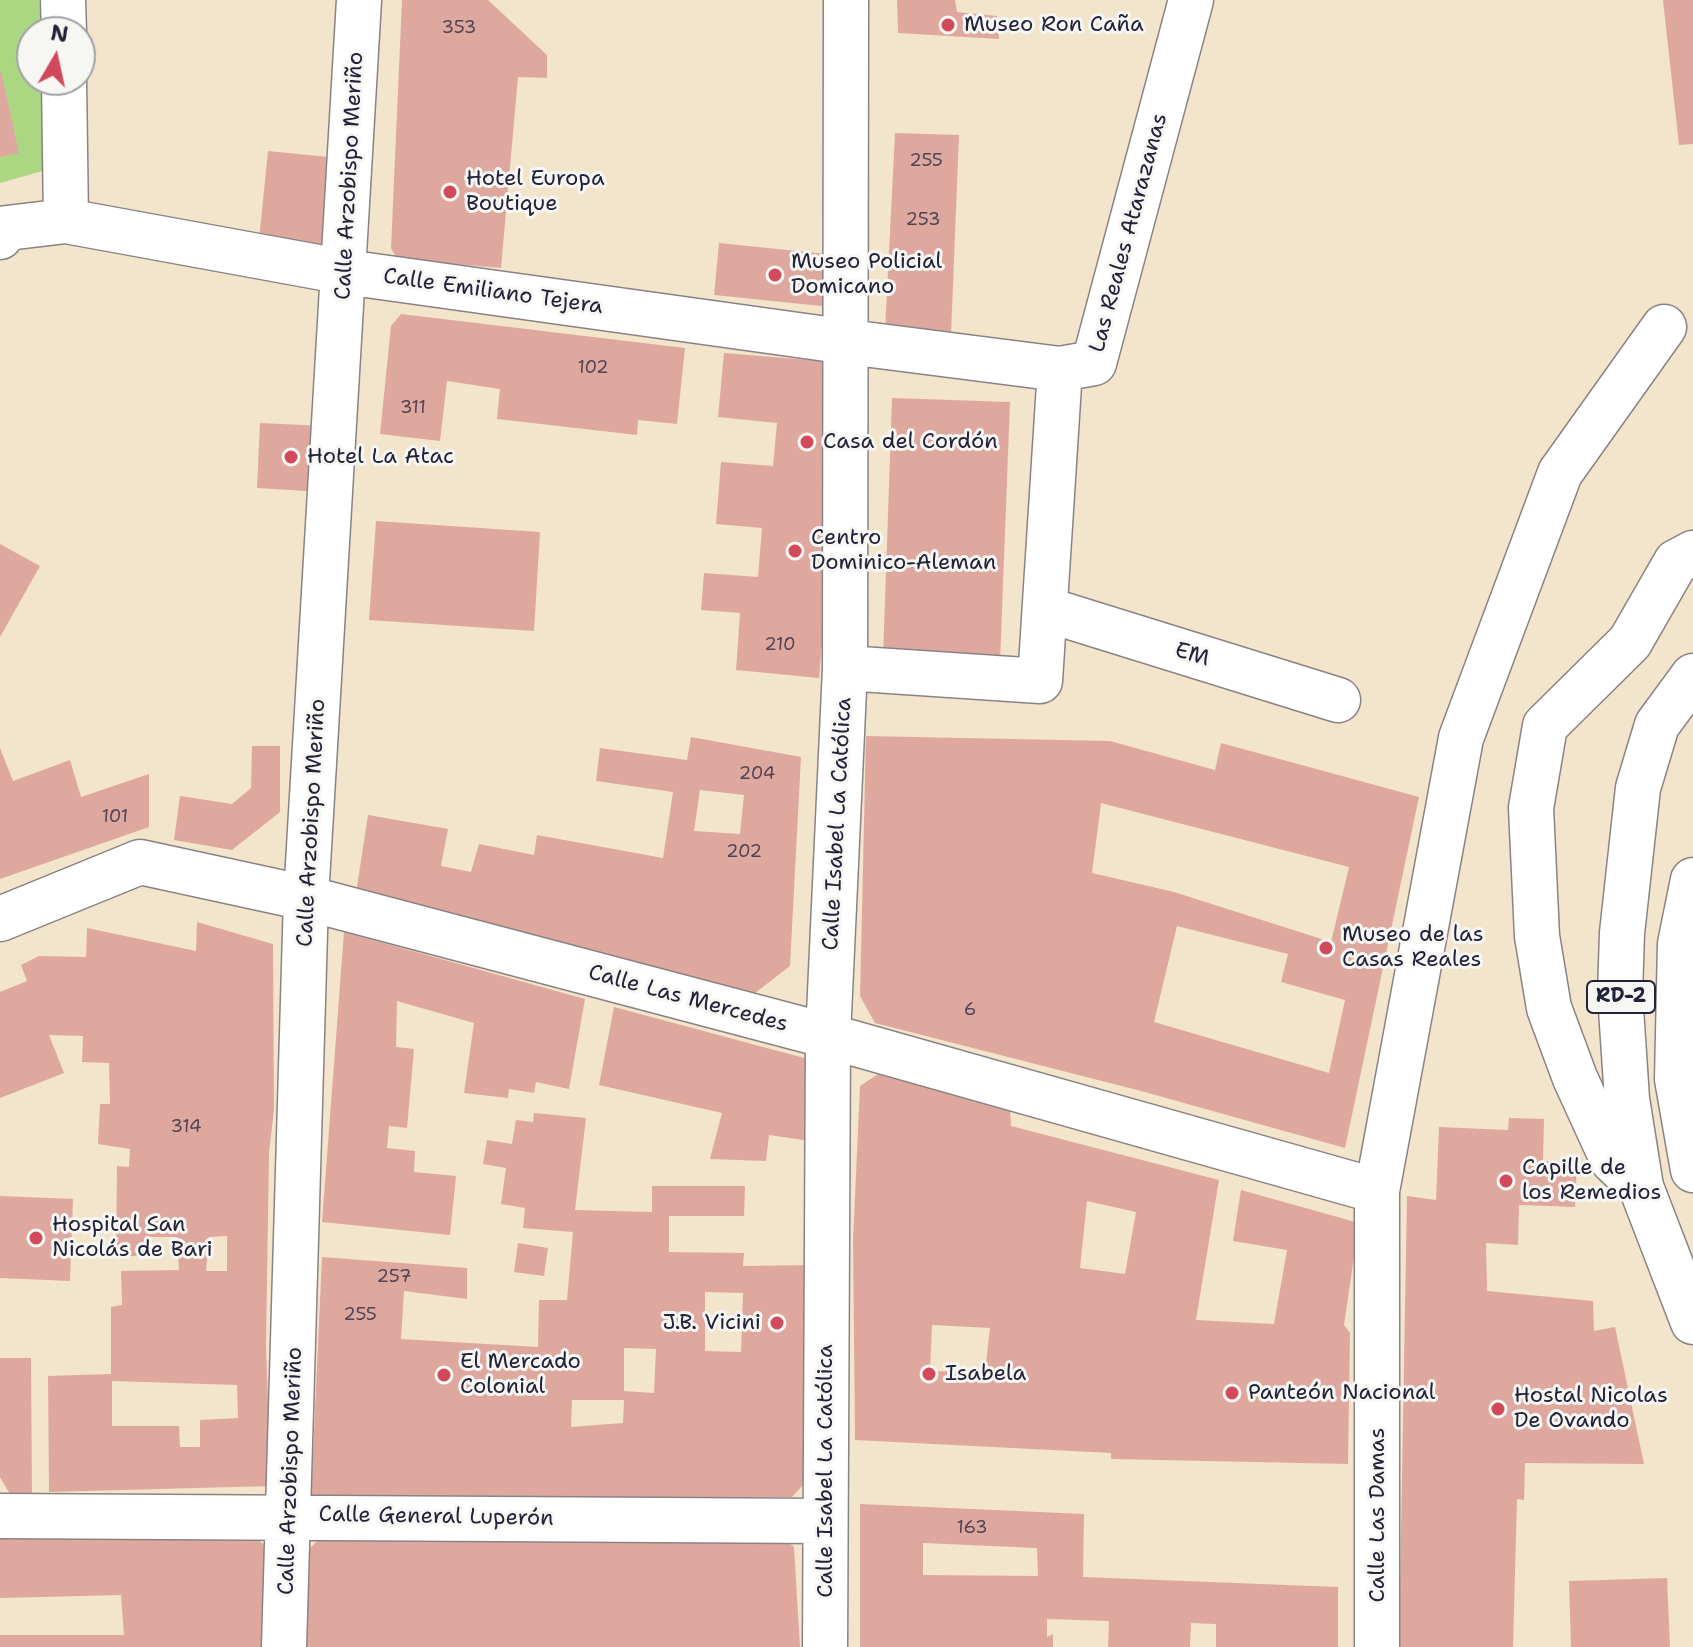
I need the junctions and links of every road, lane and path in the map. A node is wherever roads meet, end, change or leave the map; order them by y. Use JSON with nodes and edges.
{"nodes":[{"id":1,"x":359,"y":0,"type":"edge"},
{"id":2,"x":846,"y":0,"type":"edge"},
{"id":3,"x":1191,"y":0,"type":"edge"},
{"id":4,"x":64,"y":96,"type":"edge"},
{"id":5,"x":66,"y":221,"type":"junction"},
{"id":6,"x":0,"y":237,"type":"edge"},
{"id":7,"x":345,"y":272,"type":"junction"},
{"id":8,"x":1664,"y":327,"type":"dead end"},
{"id":9,"x":848,"y":342,"type":"junction"},
{"id":10,"x":1060,"y":369,"type":"junction"},
{"id":11,"x":1693,"y":553,"type":"edge"},
{"id":12,"x":1045,"y":609,"type":"junction"},
{"id":13,"x":845,"y":668,"type":"junction"},
{"id":14,"x":1693,"y":676,"type":"edge"},
{"id":15,"x":1338,"y":700,"type":"dead end"},
{"id":16,"x":1693,"y":880,"type":"edge"},
{"id":17,"x":306,"y":898,"type":"junction"},
{"id":18,"x":0,"y":919,"type":"edge"},
{"id":19,"x":828,"y":1036,"type":"junction"},
{"id":20,"x":1693,"y":1170,"type":"edge"},
{"id":21,"x":1641,"y":1187,"type":"junction"},
{"id":22,"x":1377,"y":1191,"type":"junction"},
{"id":23,"x":1693,"y":1322,"type":"edge"},
{"id":24,"x":0,"y":1516,"type":"edge"},
{"id":25,"x":290,"y":1516,"type":"junction"},
{"id":26,"x":825,"y":1521,"type":"junction"},
{"id":27,"x":284,"y":1647,"type":"edge"},
{"id":28,"x":825,"y":1647,"type":"edge"},
{"id":29,"x":1377,"y":1647,"type":"edge"}],
"edges":[{"from":1,"to":7,"type":"street","name":"Calle Arzobispo Meriño"},
{"from":2,"to":9,"type":"street","name":"Calle Isabel La Católica"},
{"from":3,"to":10,"type":"street","name":"Las Reales Atarazanas"},
{"from":4,"to":5,"type":"street"},
{"from":5,"to":6,"type":"street","name":"Calle Emiliano Tejera"},
{"from":5,"to":7,"type":"street","name":"Calle Emiliano Tejera"},
{"from":7,"to":9,"type":"street","name":"Calle Emiliano Tejera"},
{"from":7,"to":17,"type":"street","name":"Calle Arzobispo Meriño"},
{"from":8,"to":22,"type":"street","name":"Calle Las Damas"},
{"from":9,"to":10,"type":"street","name":"Calle Emiliano Tejera"},
{"from":9,"to":13,"type":"street","name":"Calle Isabel La Católica"},
{"from":10,"to":12,"type":"street","name":"Las Reales Atarazanas"},
{"from":11,"to":21,"type":"street"},
{"from":12,"to":13,"type":"street","name":"Las Reales Atarazanas"},
{"from":12,"to":15,"type":"street","name":"EM"},
{"from":13,"to":19,"type":"street","name":"Calle Isabel La Católica"},
{"from":14,"to":21,"type":"street","number":"RD-2"},
{"from":16,"to":20,"type":"street","number":"RD-2"},
{"from":17,"to":18,"type":"street","name":"Calle Las Mercedes"},
{"from":17,"to":19,"type":"street","name":"Calle Las Mercedes"},
{"from":17,"to":25,"type":"street","name":"Calle Arzobispo Meriño"},
{"from":19,"to":22,"type":"street","name":"Calle Las Mercedes"},
{"from":19,"to":26,"type":"street","name":"Calle Isabel La Católica"},
{"from":21,"to":23,"type":"street","number":"RD-2"},
{"from":22,"to":29,"type":"street","name":"Calle Las Damas"},
{"from":24,"to":25,"type":"street","name":"Calle General Luperón"},
{"from":25,"to":26,"type":"street","name":"Calle General Luperón"},
{"from":25,"to":27,"type":"street","name":"Calle Arzobispo Meriño"},
{"from":26,"to":28,"type":"street","name":"Calle Isabel La Católica"}]}
